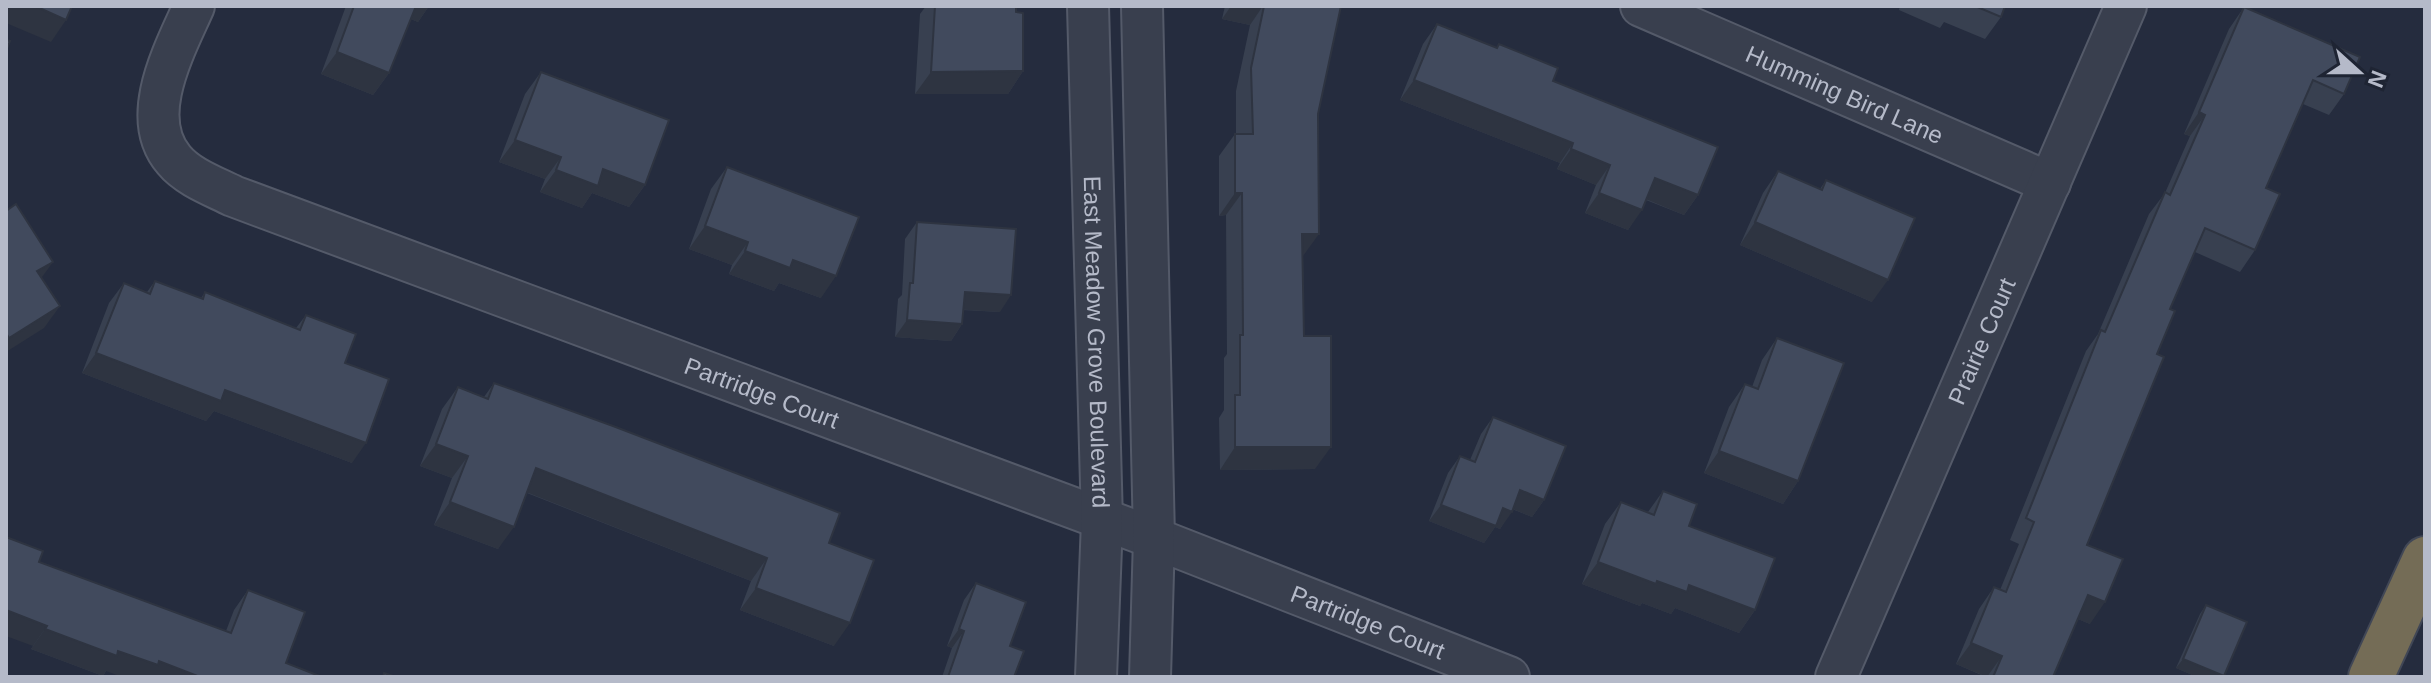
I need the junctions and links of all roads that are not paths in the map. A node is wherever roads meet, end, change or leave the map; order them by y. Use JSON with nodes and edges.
{"nodes":[{"id":1,"x":194,"y":6,"type":"edge"},
{"id":2,"x":1088,"y":6,"type":"edge"},
{"id":3,"x":1142,"y":6,"type":"edge"},
{"id":4,"x":1641,"y":6,"type":"edge"},
{"id":5,"x":2126,"y":6,"type":"edge"},
{"id":6,"x":2050,"y":183,"type":"junction"},
{"id":7,"x":1102,"y":521,"type":"junction"},
{"id":8,"x":1154,"y":538,"type":"junction"},
{"id":9,"x":2425,"y":559,"type":"edge"},
{"id":10,"x":1096,"y":677,"type":"edge"},
{"id":11,"x":1150,"y":677,"type":"edge"},
{"id":12,"x":1509,"y":677,"type":"edge"},
{"id":13,"x":1836,"y":677,"type":"edge"},
{"id":14,"x":2371,"y":677,"type":"edge"}],
"edges":[{"from":1,"to":7,"type":"street","name":"Partridge Court"},
{"from":2,"to":7,"type":"street","name":"East Meadow Grove Boulevard"},
{"from":3,"to":8,"type":"street","name":"East Meadow Grove Boulevard"},
{"from":4,"to":6,"type":"street","name":"Humming Bird Lane"},
{"from":5,"to":6,"type":"street","name":"Prairie Court"},
{"from":6,"to":13,"type":"street","name":"Prairie Court"},
{"from":7,"to":8,"type":"street","name":"Partridge Court"},
{"from":7,"to":10,"type":"street","name":"East Meadow Grove Boulevard"},
{"from":8,"to":11,"type":"street","name":"East Meadow Grove Boulevard"},
{"from":8,"to":12,"type":"street","name":"Partridge Court"},
{"from":9,"to":14,"type":"highway"}]}
